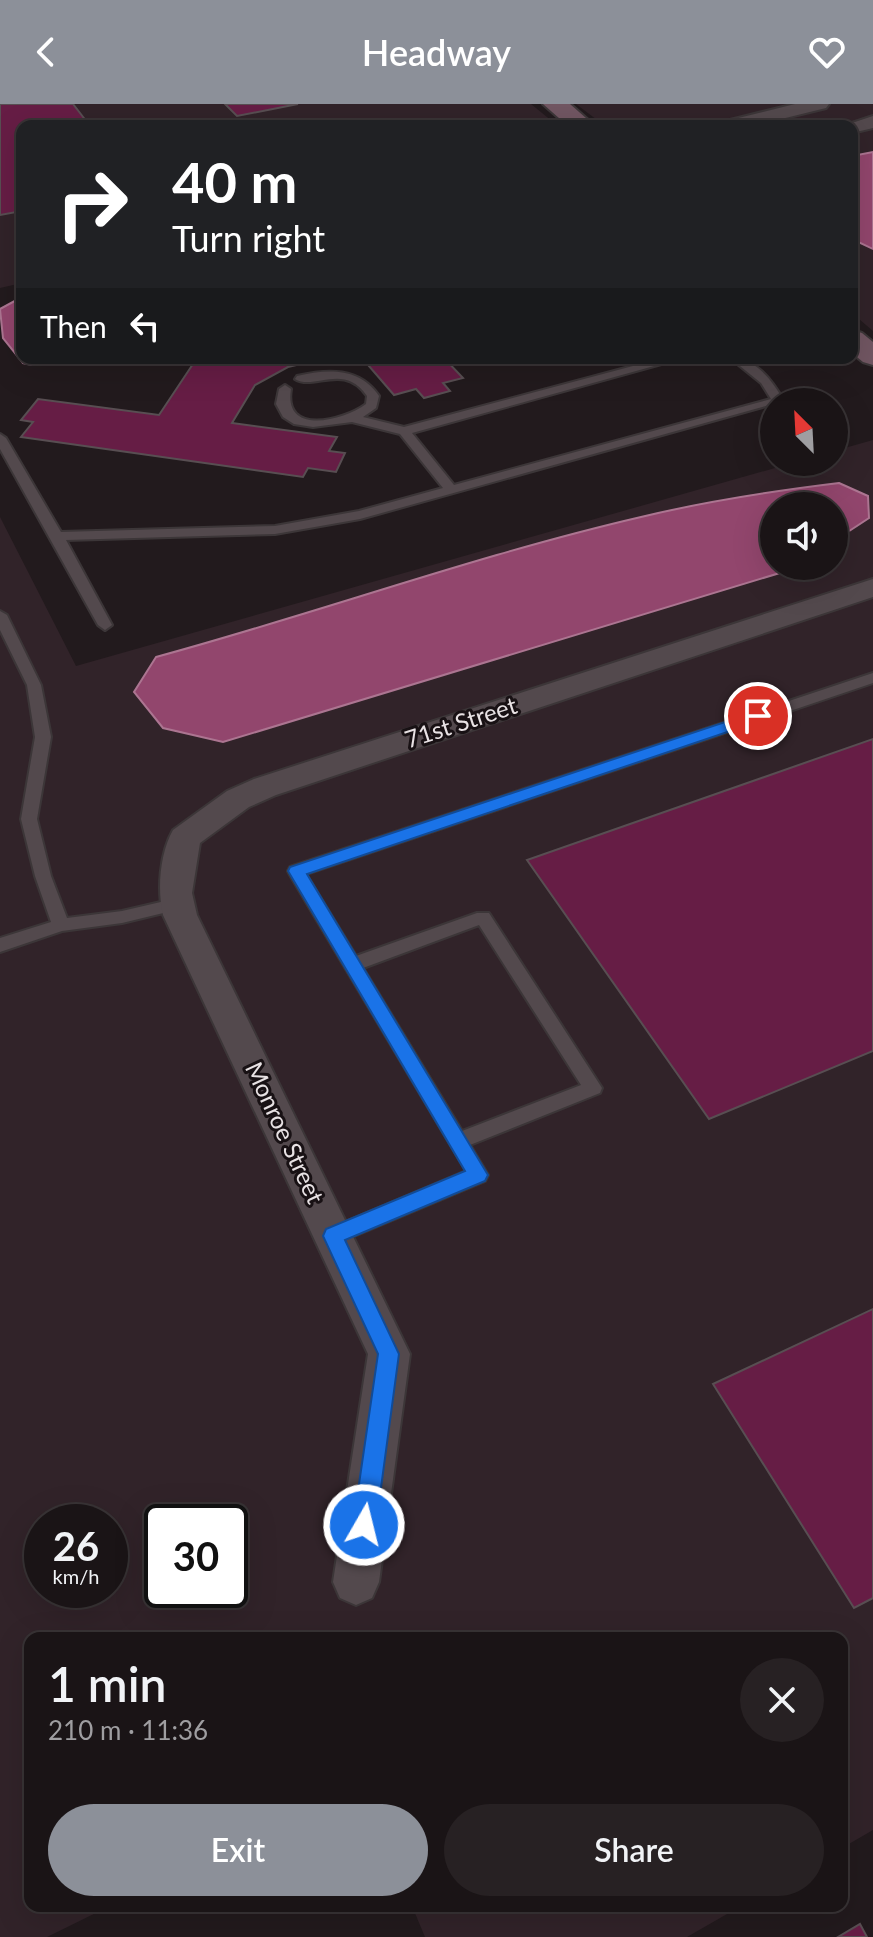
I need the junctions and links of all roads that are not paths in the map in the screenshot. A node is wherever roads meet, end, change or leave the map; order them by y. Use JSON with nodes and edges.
{"nodes":[{"id":1,"x":555,"y":104,"type":"edge"},
{"id":2,"x":819,"y":104,"type":"edge"},
{"id":3,"x":575,"y":120,"type":"edge"},
{"id":4,"x":754,"y":120,"type":"edge"},
{"id":5,"x":655,"y":364,"type":"edge"},
{"id":6,"x":744,"y":364,"type":"edge"},
{"id":7,"x":301,"y":379,"type":"dead end"},
{"id":8,"x":285,"y":389,"type":"dead end"},
{"id":9,"x":355,"y":419,"type":"junction"},
{"id":10,"x":404,"y":431,"type":"junction"},
{"id":11,"x":0,"y":438,"type":"edge"},
{"id":12,"x":451,"y":490,"type":"junction"},
{"id":13,"x":57,"y":536,"type":"junction"},
{"id":14,"x":870,"y":591,"type":"edge"},
{"id":15,"x":0,"y":615,"type":"edge"},
{"id":16,"x":105,"y":625,"type":"dead end"},
{"id":17,"x":873,"y":678,"type":"edge"},
{"id":18,"x":178,"y":904,"type":"junction"},
{"id":19,"x":61,"y":925,"type":"junction"},
{"id":20,"x":0,"y":945,"type":"edge"},
{"id":21,"x":203,"y":963,"type":"joint"},
{"id":22,"x":352,"y":965,"type":"junction"},
{"id":23,"x":458,"y":1141,"type":"junction"},
{"id":24,"x":333,"y":1236,"type":"junction"},
{"id":25,"x":356,"y":1582,"type":"dead end"}],
"edges":[{"from":1,"to":3,"type":"street"},
{"from":2,"to":4,"type":"street"},
{"from":5,"to":10,"type":"lane"},
{"from":6,"to":12,"type":"lane"},
{"from":7,"to":9,"type":"lane"},
{"from":8,"to":9,"type":"lane"},
{"from":9,"to":10,"type":"lane"},
{"from":10,"to":12,"type":"lane"},
{"from":11,"to":13,"type":"lane"},
{"from":12,"to":13,"type":"lane"},
{"from":13,"to":16,"type":"lane"},
{"from":14,"to":18,"type":"street","name":"71st Street"},
{"from":15,"to":19,"type":"lane"},
{"from":17,"to":22,"type":"lane"},
{"from":18,"to":19,"type":"lane"},
{"from":18,"to":21,"type":"street","name":"71st Street"},
{"from":19,"to":20,"type":"lane"},
{"from":21,"to":24,"type":"street","name":"Monroe Street"},
{"from":22,"to":23,"type":"lane"},
{"from":22,"to":23,"type":"lane"},
{"from":23,"to":24,"type":"lane"},
{"from":24,"to":25,"type":"street","name":"Monroe Street"}]}
